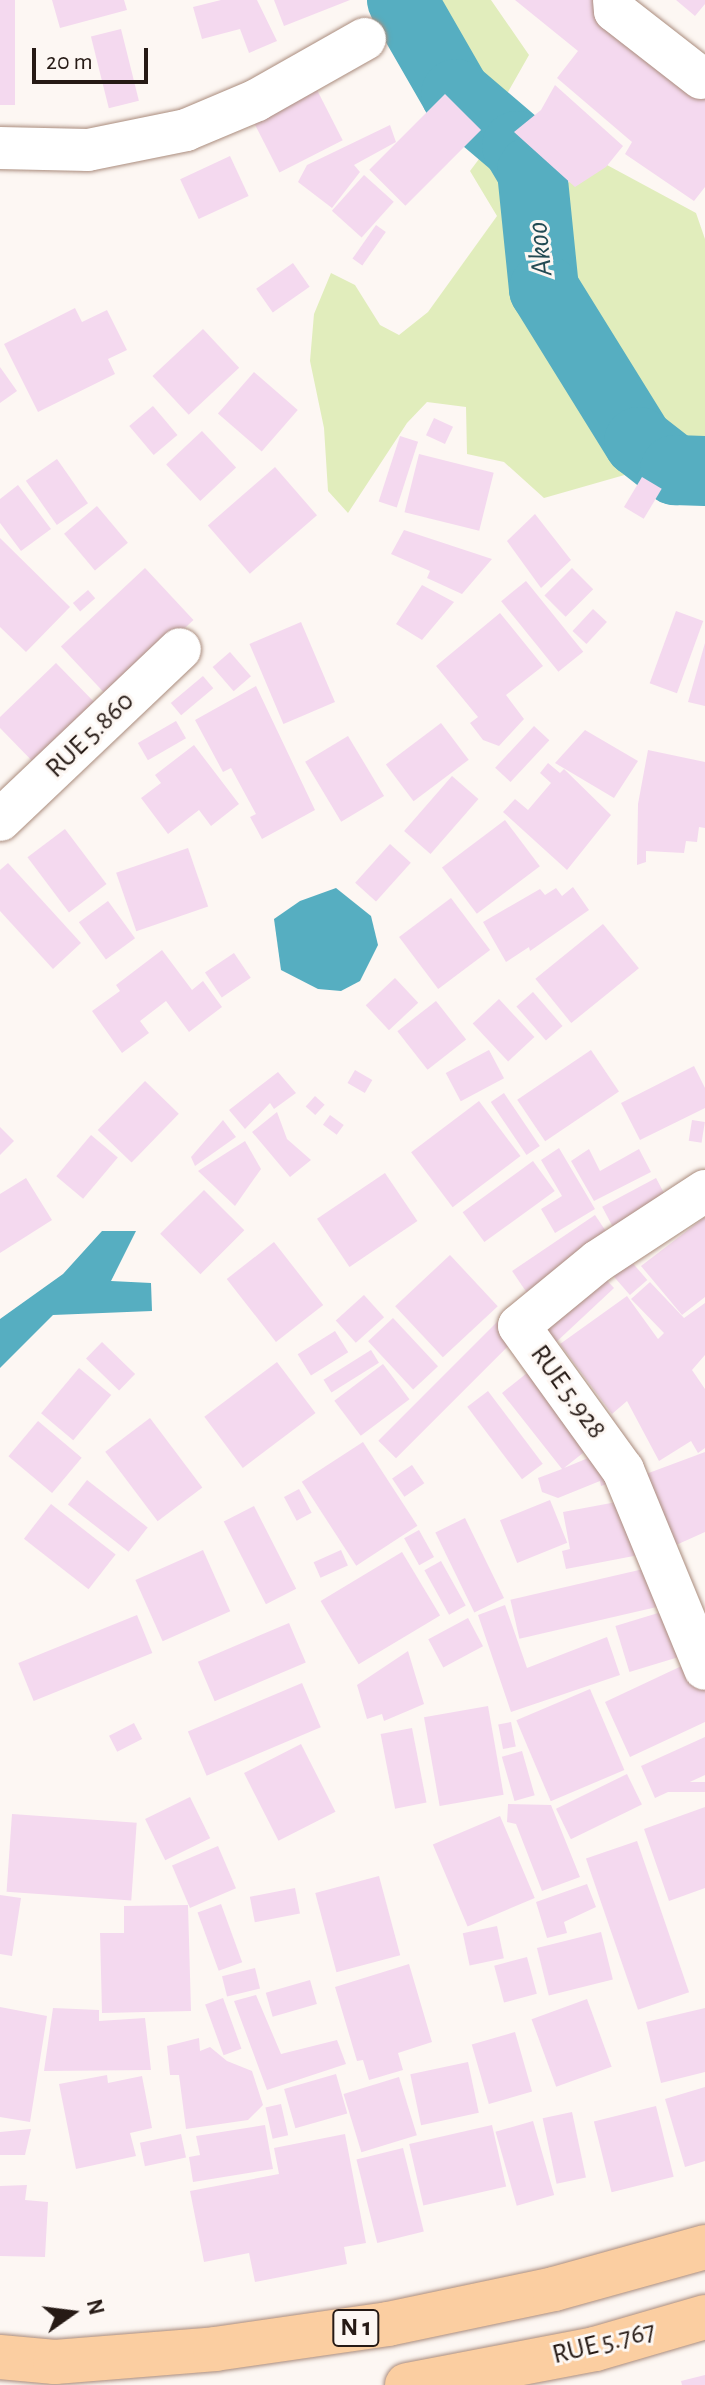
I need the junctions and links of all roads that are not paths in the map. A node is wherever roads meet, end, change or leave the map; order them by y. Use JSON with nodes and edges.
{"nodes":[{"id":1,"x":614,"y":0,"type":"edge"},
{"id":2,"x":365,"y":39,"type":"dead end"},
{"id":3,"x":701,"y":78,"type":"dead end"},
{"id":4,"x":0,"y":148,"type":"edge"},
{"id":5,"x":180,"y":649,"type":"dead end"},
{"id":6,"x":0,"y":820,"type":"edge"},
{"id":7,"x":705,"y":1191,"type":"edge"},
{"id":8,"x":705,"y":1669,"type":"edge"},
{"id":9,"x":705,"y":2247,"type":"edge"},
{"id":10,"x":705,"y":2317,"type":"edge"},
{"id":11,"x":0,"y":2357,"type":"edge"},
{"id":12,"x":54,"y":2374,"type":"edge"},
{"id":13,"x":407,"y":2385,"type":"edge"}],
"edges":[{"from":1,"to":3,"type":"street"},
{"from":2,"to":4,"type":"street"},
{"from":5,"to":6,"type":"street","name":"RUE 5.860"},
{"from":7,"to":8,"type":"street","name":"RUE 5.928"},
{"from":9,"to":12,"type":"highway","number":"N 1"},
{"from":10,"to":13,"type":"highway","name":"RUE 5.767"},
{"from":11,"to":12,"type":"highway","number":"N 1"}]}
